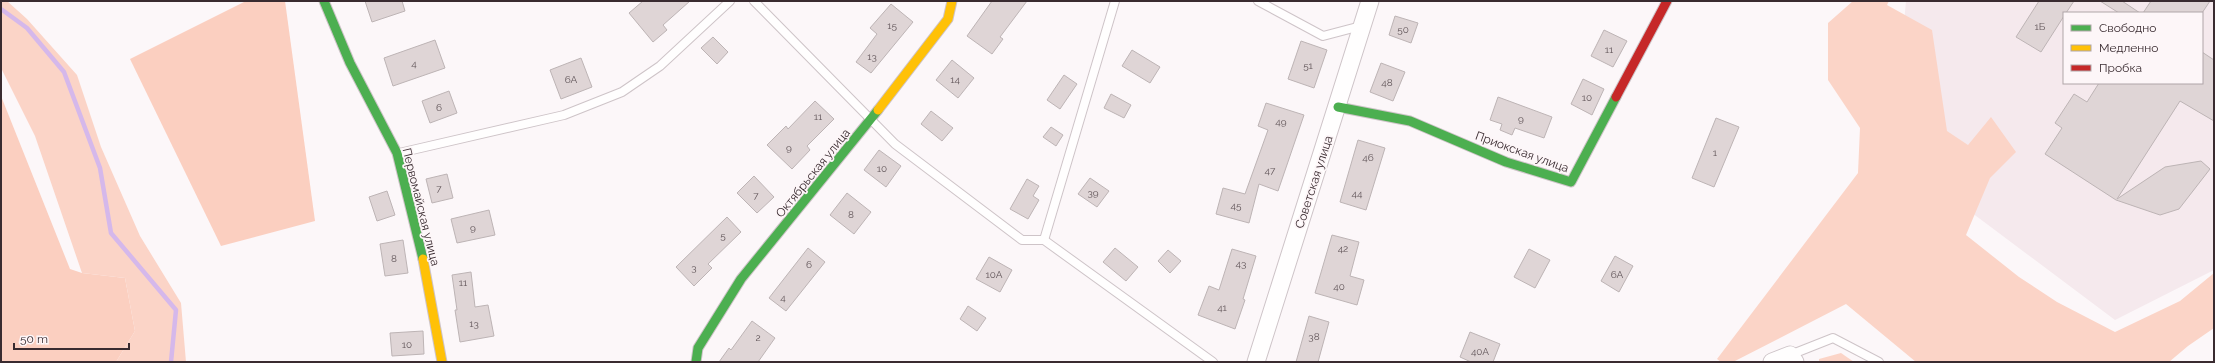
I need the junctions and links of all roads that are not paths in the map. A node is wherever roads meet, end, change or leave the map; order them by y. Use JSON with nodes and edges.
{"nodes":[{"id":1,"x":324,"y":1,"type":"edge"},
{"id":2,"x":730,"y":1,"type":"edge"},
{"id":3,"x":754,"y":1,"type":"edge"},
{"id":4,"x":952,"y":1,"type":"edge"},
{"id":5,"x":1115,"y":1,"type":"edge"},
{"id":6,"x":1258,"y":1,"type":"edge"},
{"id":7,"x":1370,"y":1,"type":"edge"},
{"id":8,"x":1667,"y":1,"type":"edge"},
{"id":9,"x":1361,"y":26,"type":"junction"},
{"id":10,"x":1338,"y":107,"type":"junction"},
{"id":11,"x":870,"y":121,"type":"junction"},
{"id":12,"x":397,"y":153,"type":"junction"},
{"id":13,"x":1044,"y":240,"type":"junction"},
{"id":14,"x":1793,"y":358,"type":"edge"},
{"id":15,"x":442,"y":362,"type":"edge"},
{"id":16,"x":696,"y":362,"type":"edge"},
{"id":17,"x":1213,"y":362,"type":"edge"},
{"id":18,"x":1256,"y":362,"type":"edge"},
{"id":19,"x":1772,"y":362,"type":"edge"},
{"id":20,"x":1879,"y":362,"type":"edge"}],
"edges":[{"from":1,"to":12,"type":"street","name":"Первомайская улица"},
{"from":2,"to":12,"type":"lane"},
{"from":3,"to":11,"type":"lane"},
{"from":4,"to":11,"type":"street","name":"Октябрьская улица"},
{"from":5,"to":13,"type":"lane"},
{"from":6,"to":9,"type":"lane"},
{"from":7,"to":9,"type":"street","name":"Советская улица"},
{"from":8,"to":10,"type":"street","name":"Приокская улица"},
{"from":9,"to":10,"type":"street","name":"Советская улица"},
{"from":10,"to":18,"type":"street","name":"Советская улица"},
{"from":11,"to":13,"type":"lane"},
{"from":11,"to":16,"type":"street","name":"Октябрьская улица"},
{"from":12,"to":15,"type":"street","name":"Первомайская улица"},
{"from":13,"to":17,"type":"lane"},
{"from":14,"to":19,"type":"street"},
{"from":14,"to":20,"type":"lane"}]}
